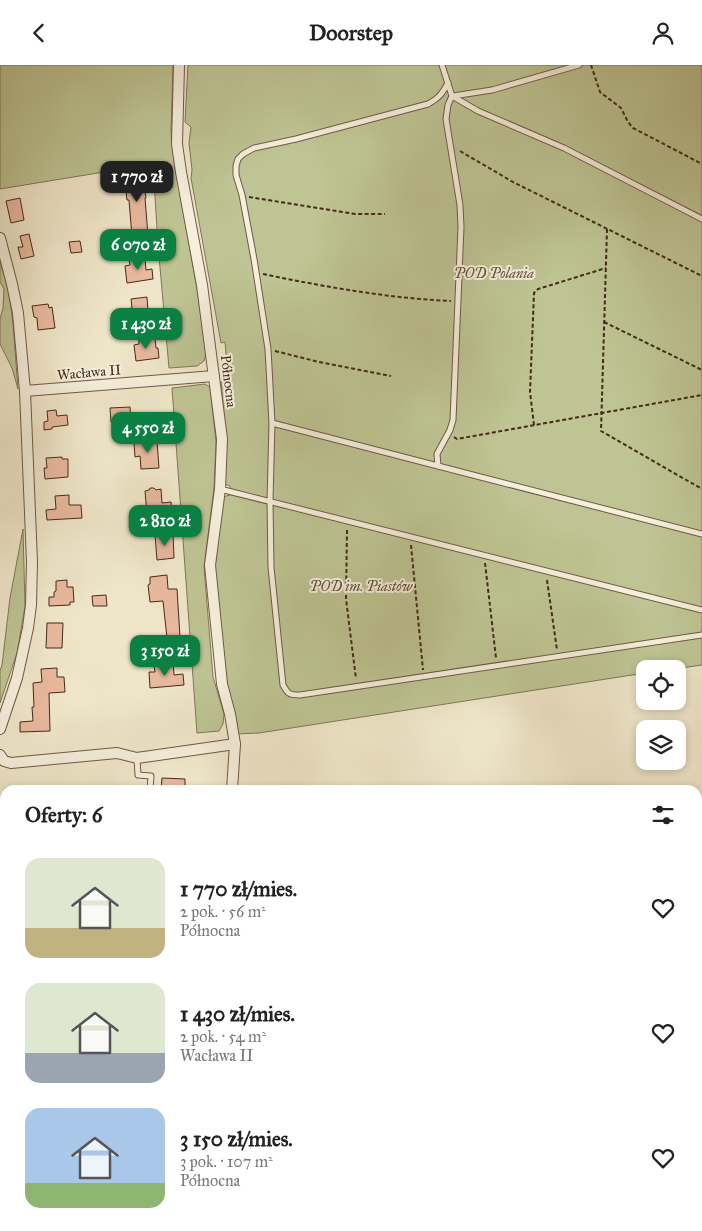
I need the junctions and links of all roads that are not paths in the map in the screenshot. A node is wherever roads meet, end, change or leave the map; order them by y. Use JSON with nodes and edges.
{"nodes":[{"id":1,"x":179,"y":65,"type":"edge"},
{"id":2,"x":442,"y":65,"type":"edge"},
{"id":3,"x":579,"y":65,"type":"edge"},
{"id":4,"x":448,"y":83,"type":"junction"},
{"id":5,"x":452,"y":96,"type":"junction"},
{"id":6,"x":702,"y":219,"type":"edge"},
{"id":7,"x":0,"y":239,"type":"edge"},
{"id":8,"x":214,"y":376,"type":"junction"},
{"id":9,"x":25,"y":391,"type":"junction"},
{"id":10,"x":272,"y":423,"type":"junction"},
{"id":11,"x":438,"y":466,"type":"junction"},
{"id":12,"x":220,"y":489,"type":"junction"},
{"id":13,"x":270,"y":501,"type":"junction"},
{"id":14,"x":702,"y":534,"type":"edge"},
{"id":15,"x":702,"y":610,"type":"edge"},
{"id":16,"x":702,"y":635,"type":"edge"},
{"id":17,"x":0,"y":729,"type":"edge"},
{"id":18,"x":235,"y":744,"type":"junction"},
{"id":19,"x":0,"y":755,"type":"edge"},
{"id":20,"x":137,"y":758,"type":"junction"},
{"id":21,"x":150,"y":785,"type":"edge"},
{"id":22,"x":232,"y":785,"type":"edge"}],
"edges":[{"from":1,"to":8,"type":"street","name":"Północna"},
{"from":2,"to":4,"type":"lane"},
{"from":3,"to":5,"type":"lane"},
{"from":4,"to":5,"type":"lane"},
{"from":4,"to":10,"type":"lane"},
{"from":5,"to":6,"type":"lane"},
{"from":5,"to":11,"type":"lane"},
{"from":7,"to":9,"type":"street"},
{"from":8,"to":9,"type":"street","name":"Wacława II"},
{"from":8,"to":12,"type":"street","name":"Północna"},
{"from":9,"to":17,"type":"street"},
{"from":10,"to":11,"type":"lane"},
{"from":10,"to":13,"type":"lane"},
{"from":11,"to":14,"type":"lane"},
{"from":12,"to":13,"type":"lane"},
{"from":12,"to":18,"type":"street","name":"Północna"},
{"from":13,"to":15,"type":"lane"},
{"from":13,"to":16,"type":"lane"},
{"from":18,"to":20,"type":"street"},
{"from":18,"to":22,"type":"street","name":"Północna"},
{"from":19,"to":20,"type":"street"},
{"from":20,"to":21,"type":"lane"}]}
